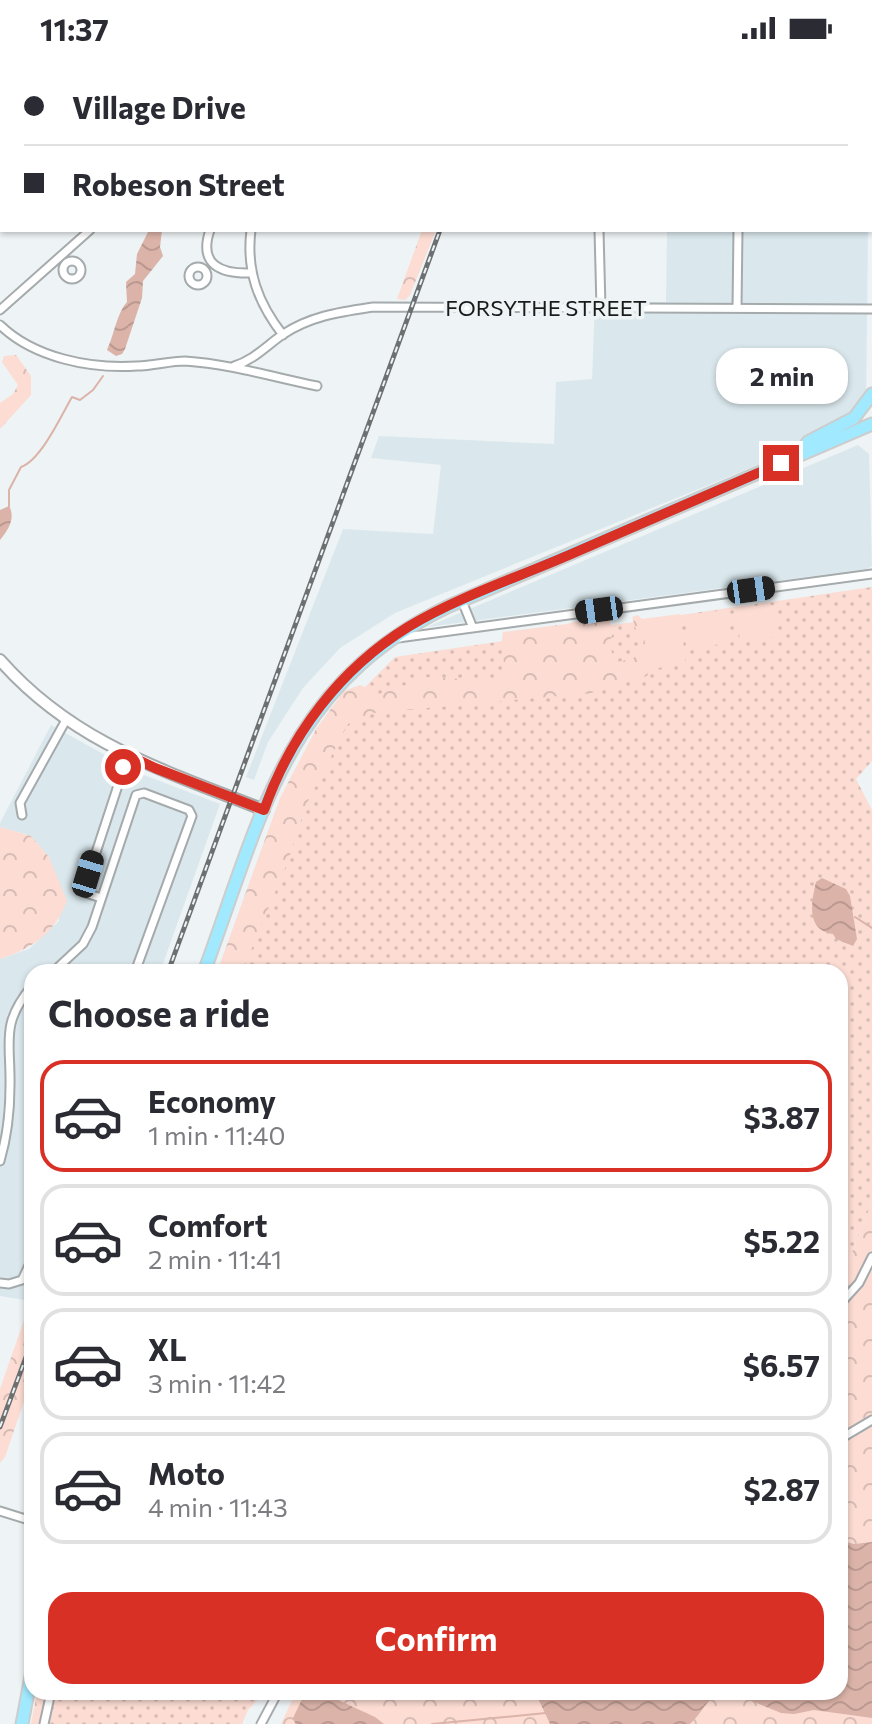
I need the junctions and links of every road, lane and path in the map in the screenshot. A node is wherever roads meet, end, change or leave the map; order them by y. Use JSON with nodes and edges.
{"nodes":[{"id":1,"x":88,"y":232,"type":"edge"},
{"id":2,"x":210,"y":232,"type":"edge"},
{"id":3,"x":251,"y":232,"type":"edge"},
{"id":4,"x":599,"y":232,"type":"edge"},
{"id":5,"x":738,"y":232,"type":"edge"},
{"id":6,"x":213,"y":264,"type":"junction"},
{"id":7,"x":205,"y":271,"type":"dead end"},
{"id":8,"x":251,"y":273,"type":"junction"},
{"id":9,"x":601,"y":308,"type":"junction"},
{"id":10,"x":737,"y":308,"type":"junction"},
{"id":11,"x":872,"y":309,"type":"edge"},
{"id":12,"x":0,"y":310,"type":"edge"},
{"id":13,"x":0,"y":325,"type":"edge"},
{"id":14,"x":283,"y":335,"type":"junction"},
{"id":15,"x":234,"y":366,"type":"junction"},
{"id":16,"x":317,"y":386,"type":"dead end"},
{"id":17,"x":872,"y":394,"type":"edge"},
{"id":18,"x":872,"y":424,"type":"edge"},
{"id":19,"x":796,"y":456,"type":"junction"},
{"id":20,"x":872,"y":574,"type":"edge"},
{"id":21,"x":462,"y":601,"type":"junction"},
{"id":22,"x":473,"y":628,"type":"junction"},
{"id":23,"x":391,"y":638,"type":"junction"},
{"id":24,"x":0,"y":660,"type":"edge"},
{"id":25,"x":66,"y":720,"type":"junction"},
{"id":26,"x":128,"y":755,"type":"junction"},
{"id":27,"x":264,"y":810,"type":"junction"},
{"id":28,"x":22,"y":815,"type":"dead end"},
{"id":29,"x":101,"y":898,"type":"junction"},
{"id":30,"x":62,"y":964,"type":"edge"},
{"id":31,"x":138,"y":964,"type":"edge"},
{"id":32,"x":207,"y":964,"type":"edge"},
{"id":33,"x":24,"y":995,"type":"edge"},
{"id":34,"x":0,"y":1161,"type":"edge"},
{"id":35,"x":872,"y":1257,"type":"edge"},
{"id":36,"x":24,"y":1276,"type":"edge"},
{"id":37,"x":0,"y":1283,"type":"edge"},
{"id":38,"x":848,"y":1295,"type":"edge"},
{"id":39,"x":872,"y":1420,"type":"edge"},
{"id":40,"x":848,"y":1434,"type":"edge"},
{"id":41,"x":0,"y":1511,"type":"edge"},
{"id":42,"x":24,"y":1518,"type":"edge"},
{"id":43,"x":27,"y":1700,"type":"edge"},
{"id":44,"x":49,"y":1700,"type":"edge"},
{"id":45,"x":274,"y":1700,"type":"edge"},
{"id":46,"x":22,"y":1724,"type":"edge"},
{"id":47,"x":44,"y":1724,"type":"edge"},
{"id":48,"x":261,"y":1724,"type":"edge"}],
"edges":[{"from":1,"to":12,"type":"street"},
{"from":2,"to":6,"type":"street"},
{"from":3,"to":8,"type":"street"},
{"from":4,"to":9,"type":"street"},
{"from":5,"to":10,"type":"street"},
{"from":6,"to":7,"type":"street"},
{"from":6,"to":8,"type":"street"},
{"from":8,"to":14,"type":"street"},
{"from":9,"to":10,"type":"street","name":"FORSYTHE STREET"},
{"from":9,"to":14,"type":"street","name":"FORSYTHE STREET"},
{"from":10,"to":11,"type":"street","name":"FORSYTHE STREET"},
{"from":13,"to":15,"type":"street"},
{"from":14,"to":15,"type":"street","name":"FORSYTHE STREET"},
{"from":15,"to":16,"type":"street"},
{"from":17,"to":19,"type":"main road"},
{"from":18,"to":19,"type":"main road"},
{"from":19,"to":21,"type":"main road"},
{"from":20,"to":22,"type":"street"},
{"from":21,"to":22,"type":"street"},
{"from":21,"to":23,"type":"main road"},
{"from":22,"to":23,"type":"street"},
{"from":23,"to":27,"type":"main road"},
{"from":24,"to":25,"type":"main road"},
{"from":25,"to":26,"type":"main road"},
{"from":25,"to":28,"type":"street"},
{"from":26,"to":27,"type":"main road"},
{"from":26,"to":29,"type":"street"},
{"from":27,"to":32,"type":"main road"},
{"from":29,"to":30,"type":"street"},
{"from":29,"to":31,"type":"street"},
{"from":33,"to":34,"type":"street"},
{"from":35,"to":38,"type":"street"},
{"from":36,"to":37,"type":"street"},
{"from":39,"to":40,"type":"street"},
{"from":41,"to":42,"type":"street"},
{"from":43,"to":46,"type":"main road"},
{"from":44,"to":47,"type":"street"},
{"from":45,"to":48,"type":"street"}]}
